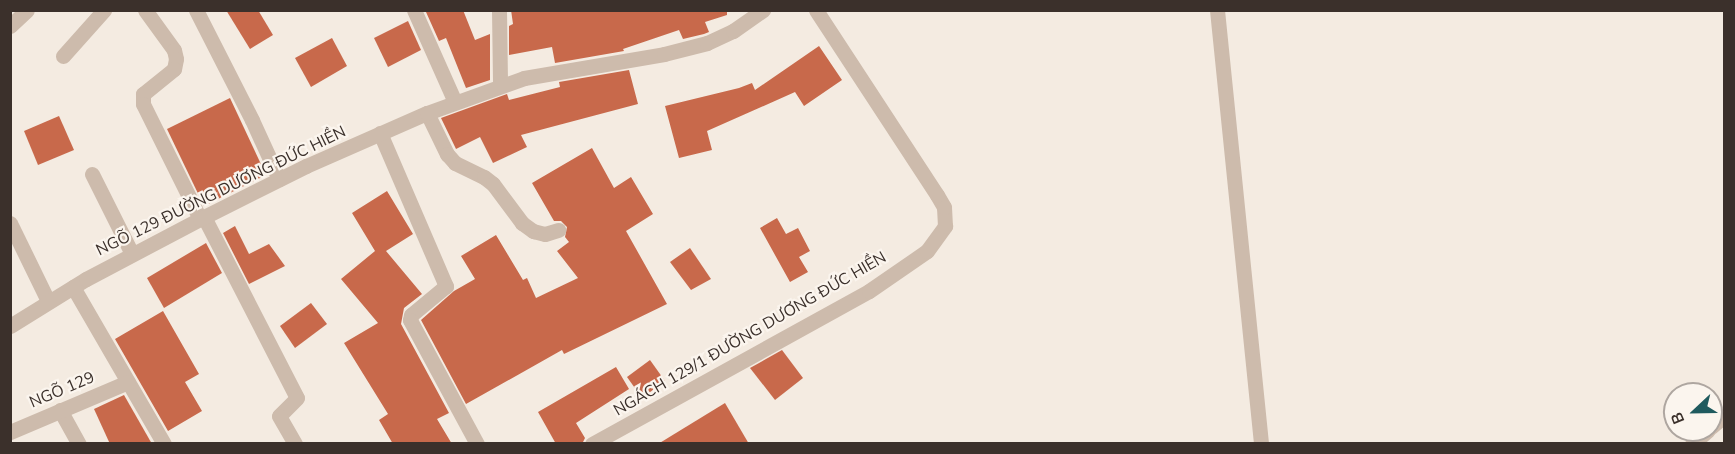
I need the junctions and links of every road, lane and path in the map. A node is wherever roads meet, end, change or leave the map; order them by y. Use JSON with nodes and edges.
{"nodes":[{"id":1,"x":27,"y":10,"type":"edge"},
{"id":2,"x":104,"y":10,"type":"edge"},
{"id":3,"x":145,"y":10,"type":"edge"},
{"id":4,"x":196,"y":10,"type":"edge"},
{"id":5,"x":414,"y":10,"type":"edge"},
{"id":6,"x":499,"y":10,"type":"edge"},
{"id":7,"x":763,"y":10,"type":"edge"},
{"id":8,"x":816,"y":10,"type":"edge"},
{"id":9,"x":1216,"y":10,"type":"edge"},
{"id":10,"x":10,"y":26,"type":"edge"},
{"id":11,"x":63,"y":56,"type":"dead end"},
{"id":12,"x":500,"y":85,"type":"junction"},
{"id":13,"x":455,"y":102,"type":"junction"},
{"id":14,"x":427,"y":113,"type":"junction"},
{"id":15,"x":380,"y":133,"type":"junction"},
{"id":16,"x":92,"y":174,"type":"dead end"},
{"id":17,"x":279,"y":179,"type":"junction"},
{"id":18,"x":202,"y":218,"type":"junction"},
{"id":19,"x":10,"y":223,"type":"edge"},
{"id":20,"x":558,"y":230,"type":"dead end"},
{"id":21,"x":132,"y":254,"type":"junction"},
{"id":22,"x":73,"y":287,"type":"junction"},
{"id":23,"x":48,"y":301,"type":"junction"},
{"id":24,"x":10,"y":326,"type":"edge"},
{"id":25,"x":129,"y":382,"type":"junction"},
{"id":26,"x":60,"y":410,"type":"junction"},
{"id":27,"x":10,"y":432,"type":"edge"},
{"id":28,"x":80,"y":444,"type":"edge"},
{"id":29,"x":164,"y":444,"type":"edge"},
{"id":30,"x":295,"y":444,"type":"edge"},
{"id":31,"x":477,"y":444,"type":"edge"},
{"id":32,"x":592,"y":444,"type":"edge"},
{"id":33,"x":1261,"y":444,"type":"edge"}],
"edges":[{"from":1,"to":10,"type":"street"},
{"from":2,"to":11,"type":"street"},
{"from":3,"to":18,"type":"street"},
{"from":4,"to":17,"type":"street"},
{"from":5,"to":13,"type":"street"},
{"from":6,"to":12,"type":"street"},
{"from":7,"to":12,"type":"street","name":"NGÕ 129 ĐƯỜNG DƯƠNG ĐỨC HIỀN"},
{"from":8,"to":32,"type":"street","name":"NGÁCH 129/1 ĐƯỜNG DƯƠNG ĐỨC HIỀN"},
{"from":9,"to":33,"type":"street"},
{"from":12,"to":13,"type":"street","name":"NGÕ 129 ĐƯỜNG DƯƠNG ĐỨC HIỀN"},
{"from":13,"to":14,"type":"street","name":"NGÕ 129 ĐƯỜNG DƯƠNG ĐỨC HIỀN"},
{"from":14,"to":15,"type":"street","name":"NGÕ 129 ĐƯỜNG DƯƠNG ĐỨC HIỀN"},
{"from":14,"to":20,"type":"street"},
{"from":15,"to":17,"type":"street","name":"NGÕ 129 ĐƯỜNG DƯƠNG ĐỨC HIỀN"},
{"from":15,"to":31,"type":"street"},
{"from":16,"to":21,"type":"street"},
{"from":17,"to":18,"type":"street","name":"NGÕ 129 ĐƯỜNG DƯƠNG ĐỨC HIỀN"},
{"from":18,"to":21,"type":"street","name":"NGÕ 129 ĐƯỜNG DƯƠNG ĐỨC HIỀN"},
{"from":18,"to":30,"type":"street"},
{"from":19,"to":23,"type":"street"},
{"from":21,"to":22,"type":"street","name":"NGÕ 129 ĐƯỜNG DƯƠNG ĐỨC HIỀN"},
{"from":22,"to":23,"type":"street","name":"NGÕ 129 ĐƯỜNG DƯƠNG ĐỨC HIỀN"},
{"from":22,"to":25,"type":"street"},
{"from":23,"to":24,"type":"street","name":"NGÕ 129 ĐƯỜNG DƯƠNG ĐỨC HIỀN"},
{"from":25,"to":26,"type":"street","name":"NGÕ 129"},
{"from":25,"to":29,"type":"street"},
{"from":26,"to":27,"type":"street","name":"NGÕ 129"},
{"from":26,"to":28,"type":"street"}]}
